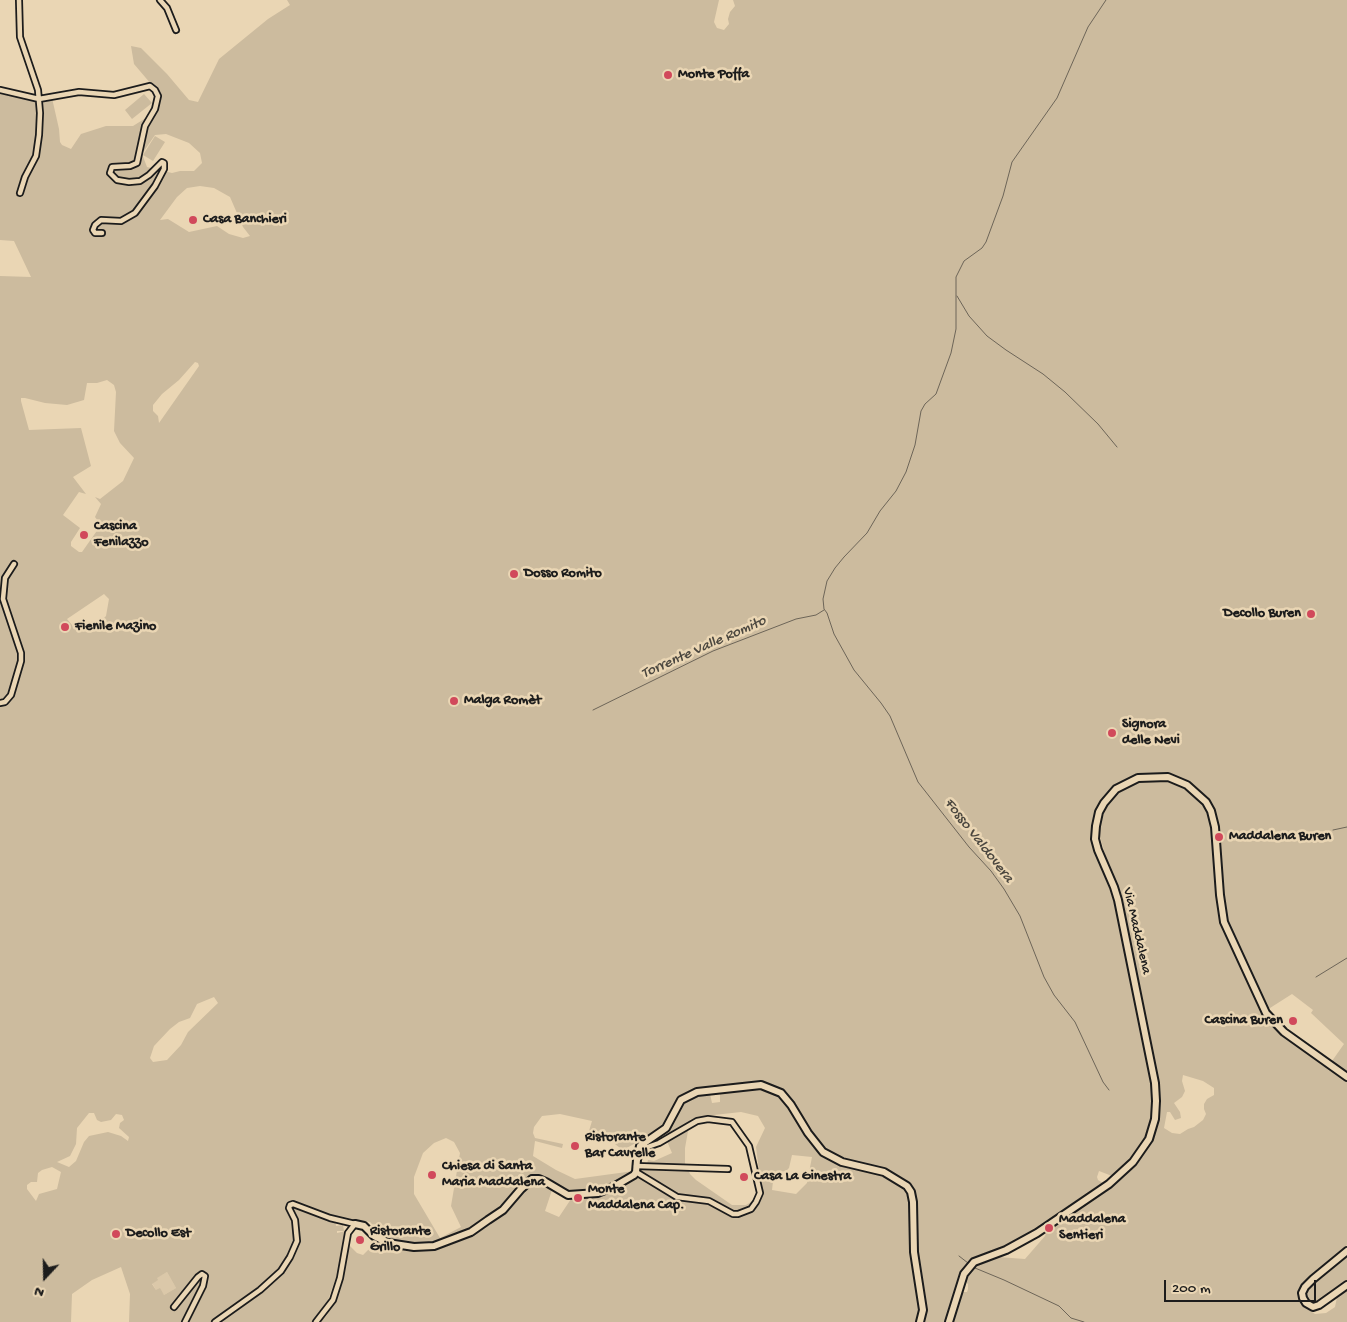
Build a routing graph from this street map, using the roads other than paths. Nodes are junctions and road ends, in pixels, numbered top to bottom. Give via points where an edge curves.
1 (19, 0) edge
2 (160, 0) edge
3 (176, 30) dead end
4 (0, 90) edge
5 (39, 99) junction
6 (20, 193) dead end
7 (102, 233) dead end
8 (14, 564) dead end
9 (0, 703) edge
10 (1347, 1077) edge
11 (639, 1150) junction
12 (636, 1169) junction
13 (728, 1169) dead end
14 (355, 1224) junction
15 (1347, 1251) edge
16 (1347, 1285) edge
17 (174, 1307) dead end
18 (185, 1322) edge
19 (215, 1322) edge
20 (316, 1322) edge
21 (920, 1322) edge
22 (949, 1322) edge

1 - 5 street via 20,37
2 - 3 street
4 - 5 street
5 - 6 street via 40,135 36,156
5 - 7 street via 78,92 114,95 150,86 158,96 145,126 137,163 112,167 110,172 117,180 129,182 140,181 162,162 164,169 135,213 121,221 101,220 95,225 95,233
8 - 9 street via 5,578 3,599 21,661 11,695
10 - 22 street, Via Maddalena via 1284,1032 1266,1013 1224,922 1215,827 1206,802 1187,785 1168,777 1138,778 1116,789 1104,802 1095,839 1118,900 1155,1082 1155,1118 1148,1139 1133,1162 1109,1184 1037,1233 974,1262 964,1274
11 - 12 street
11 - 12 street via 658,1143 697,1120 732,1122 749,1146 760,1193 751,1208 733,1214 709,1201 677,1197
11 - 21 street via 642,1143 666,1128 681,1100 693,1094 762,1086 781,1093 823,1152 842,1162 884,1172 911,1192 914,1252 923,1310
12 - 13 street
12 - 14 street via 632,1177 611,1188 576,1196 560,1192 539,1179 532,1179 503,1210 471,1232 434,1246 388,1243 364,1226
14 - 19 street via 290,1205 297,1235 290,1257 260,1290
14 - 20 street via 348,1234 333,1300
15 - 16 street via 1312,1279 1302,1293 1303,1298 1312,1307 1319,1305
17 - 18 street via 198,1277 205,1276

